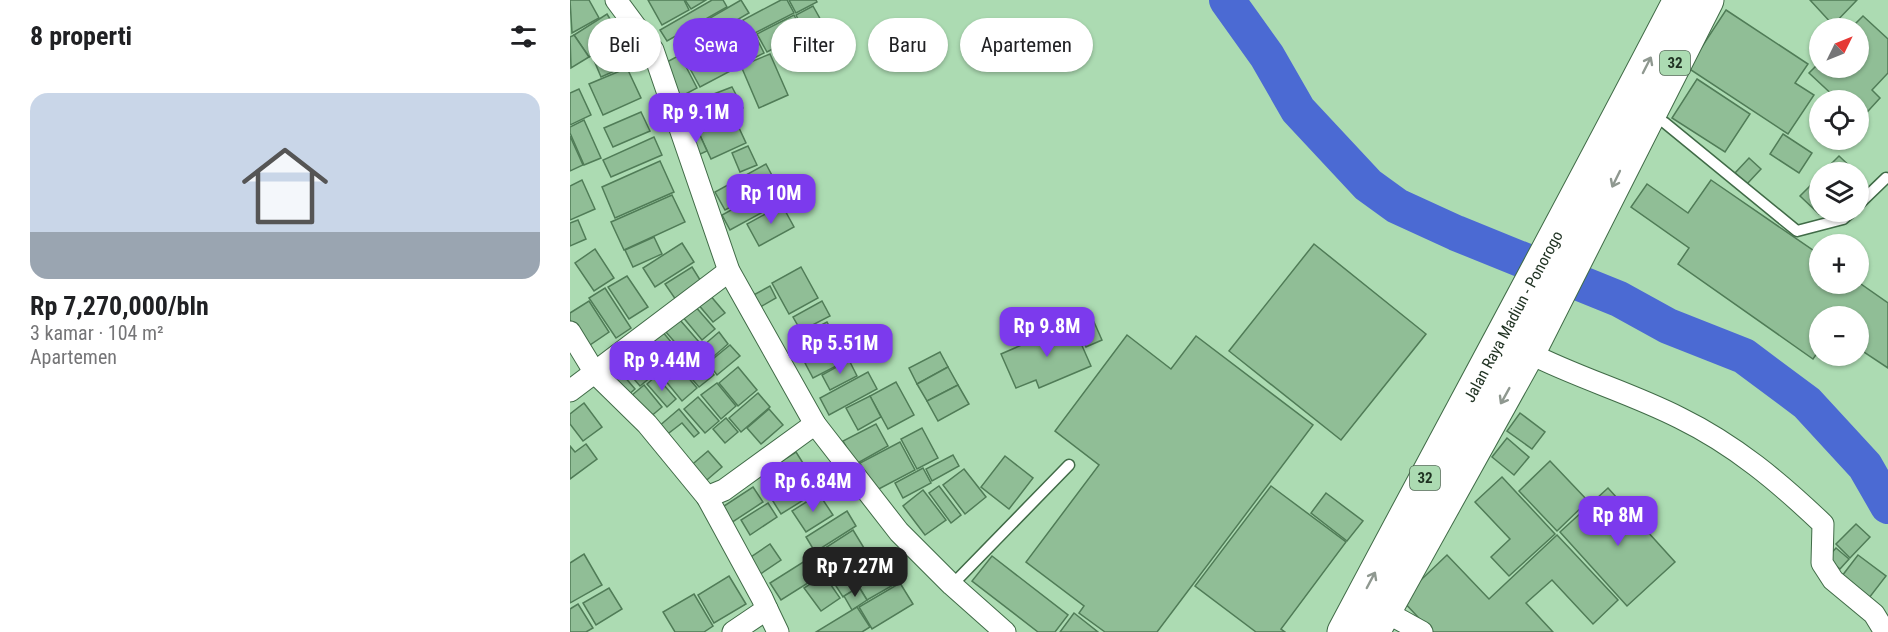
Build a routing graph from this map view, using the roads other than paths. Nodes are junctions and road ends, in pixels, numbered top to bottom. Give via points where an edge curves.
1 (616, 0) edge
2 (1680, 0) edge
3 (1707, 0) edge
4 (1635, 113) junction
5 (1886, 178) dead end
6 (1869, 194) edge
7 (1832, 222) edge
8 (729, 271) junction
9 (570, 332) edge
10 (1535, 351) junction
11 (595, 373) junction
12 (570, 391) edge
13 (815, 424) junction
14 (1069, 465) dead end
15 (1434, 494) junction
16 (707, 497) junction
17 (952, 585) junction
18 (767, 609) junction
19 (1379, 622) edge
20 (732, 632) edge
21 (778, 632) edge
22 (1005, 632) edge
23 (1344, 632) edge
24 (1422, 632) edge
25 (1884, 632) edge

1 - 8 street via 653,50
4 -> 2 highway, Jalan Raya Madiun - Ponorogo / 32
3 - 4 highway, Jalan Raya Madiun - Ponorogo / 32
4 - 7 lane via 1665,123 1797,231
4 - 10 highway, Jalan Raya Madiun - Ponorogo / 32
5 - 6 lane
8 - 11 street
8 - 13 street
9 - 11 street
10 - 15 highway, Jalan Raya Madiun - Ponorogo / 32
10 - 25 street via 1680,417 1732,447 1780,482 1823,524 1822,563 1833,580 1874,614
11 - 12 street
11 - 16 street via 647,424
13 - 16 street
13 - 17 street via 899,532
14 - 17 lane
15 - 19 highway, Jalan Raya Madiun - Ponorogo / 32
23 -> 15 highway, Jalan Raya Madiun - Ponorogo / 32
16 - 18 street
17 - 22 street
18 - 20 street
18 - 21 street
19 - 24 street

